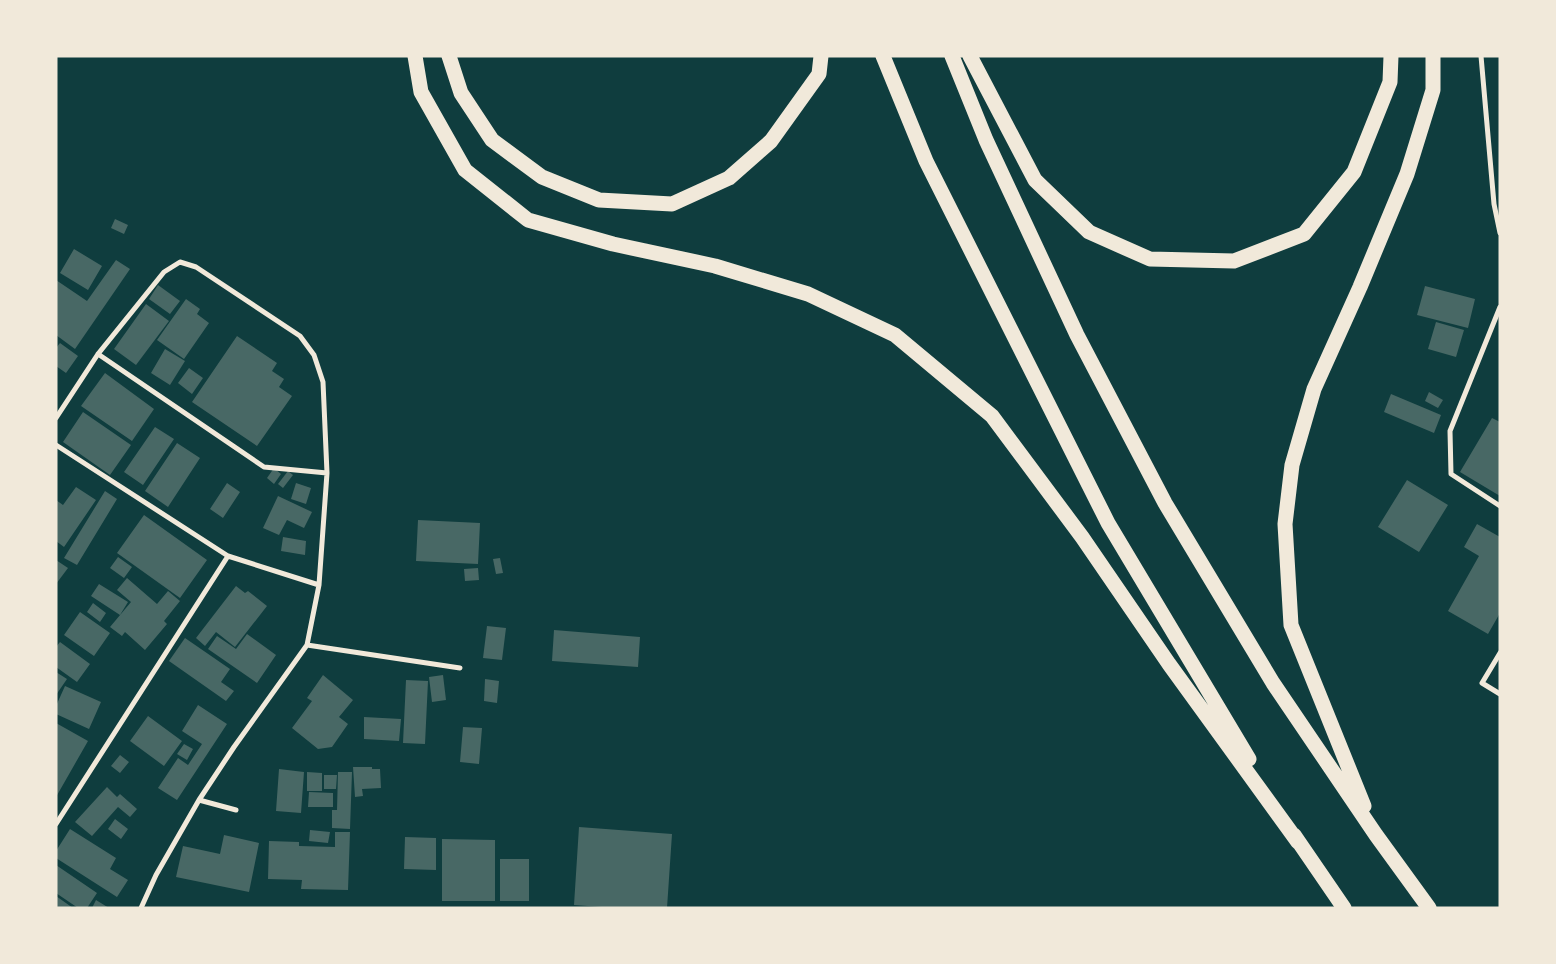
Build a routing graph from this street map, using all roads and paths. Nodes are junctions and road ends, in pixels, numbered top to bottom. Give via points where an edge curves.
1 (415, 56) edge
2 (449, 56) edge
3 (821, 56) edge
4 (883, 56) edge
5 (952, 56) edge
6 (970, 56) edge
7 (1391, 56) edge
8 (1433, 56) edge
9 (1481, 56) edge
10 (1500, 233) edge
11 (1500, 307) edge
12 (98, 354) junction
13 (56, 418) edge
14 (56, 445) edge
15 (327, 473) junction
16 (1500, 506) edge
17 (228, 556) junction
18 (319, 585) junction
19 (307, 645) junction
20 (1500, 652) edge
21 (460, 668) dead end
22 (1500, 694) edge
23 (199, 800) junction
24 (236, 810) dead end
25 (56, 824) edge
26 (1376, 835) junction
27 (1298, 842) junction
28 (141, 908) edge
29 (1344, 908) edge
30 (1429, 908) edge

1 - 27 highway via 421,92 465,170 528,220 612,244 715,266 808,294 895,336 992,416 1082,537 1168,664
2 - 3 highway via 461,93 492,140 542,177 599,200 672,204 729,178 771,141 818,74
4 - 27 highway via 926,161 1108,522
5 - 26 highway via 986,140 1077,335 1165,503 1273,683
6 - 7 highway via 1035,180 1088,232 1150,259 1234,261 1304,234 1354,172 1390,82
8 - 26 highway via 1432,90 1407,174 1314,389 1292,465 1285,524 1291,625
9 - 10 street via 1494,204
11 - 16 street via 1450,431 1451,474
12 - 13 street
12 - 15 street via 264,467
12 - 15 street via 164,272 180,262 196,267 300,336 314,356 323,382
14 - 17 street
15 - 18 street
17 - 18 street
17 - 25 street
18 - 19 street
19 - 21 street
19 - 23 street
20 - 22 street via 1482,683
23 - 24 street
23 - 28 street
26 - 30 highway
27 - 29 highway

